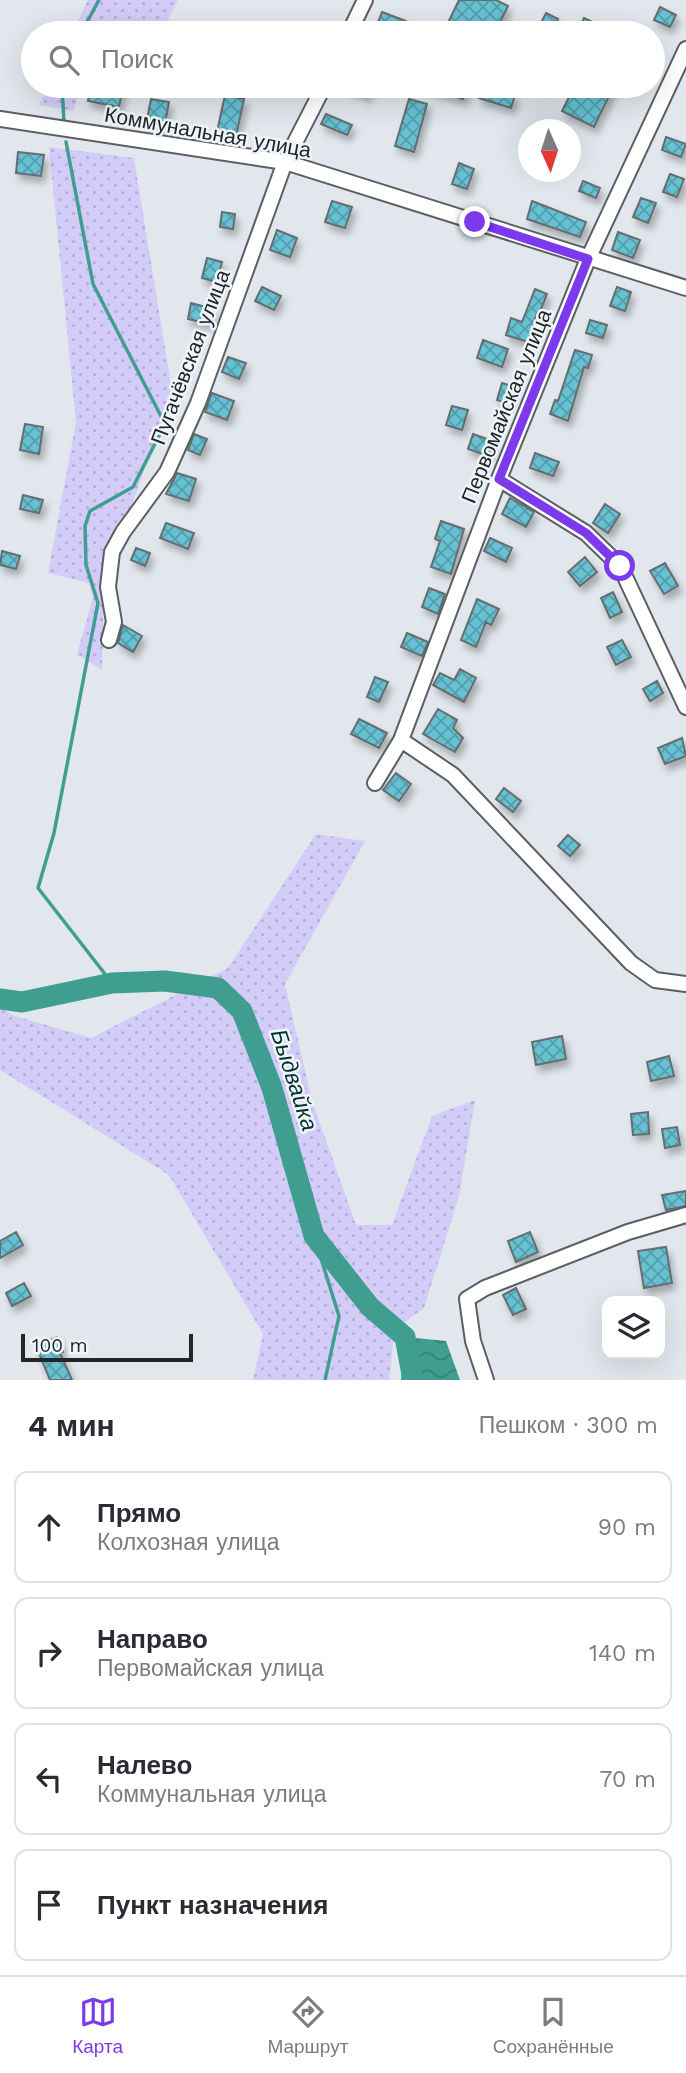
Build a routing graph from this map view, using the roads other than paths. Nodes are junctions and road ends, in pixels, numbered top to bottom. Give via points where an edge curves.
1 (365, 0) edge
2 (355, 21) edge
3 (686, 49) edge
4 (665, 94) edge
5 (318, 98) edge
6 (663, 98) edge
7 (0, 119) edge
8 (285, 162) junction
9 (588, 259) junction
10 (686, 288) edge
11 (499, 479) junction
12 (109, 640) dead end
13 (686, 707) edge
14 (401, 740) junction
15 (375, 783) dead end
16 (686, 984) edge
17 (686, 1215) edge
18 (486, 1380) edge

1 - 2 street
3 - 4 street, Первомайская улица
5 - 8 street, Пугачёвская улица
6 - 9 street, Первомайская улица
7 - 8 street, Коммунальная улица
8 - 9 street, Коммунальная улица
8 - 12 street, Пугачёвская улица via 198,403 167,472 113,552 108,587 114,622
9 - 10 street, Коммунальная улица
9 - 11 street, Первомайская улица
11 - 13 street via 586,533 620,566
11 - 14 street, Первомайская улица
14 - 15 street, Первомайская улица
14 - 16 street via 453,775 631,963 655,980
17 - 18 street via 628,1232 467,1298 473,1341

